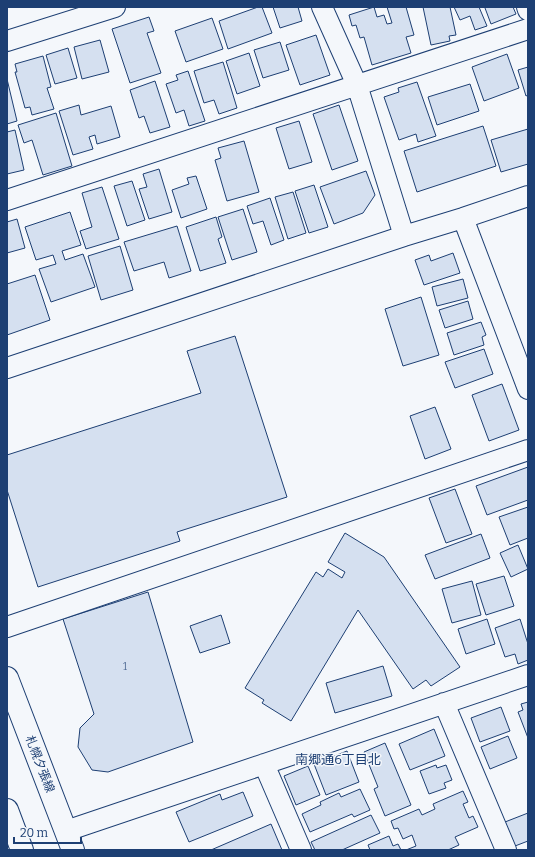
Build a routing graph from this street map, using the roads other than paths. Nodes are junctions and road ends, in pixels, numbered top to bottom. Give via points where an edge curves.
1 (115, 7) edge
2 (322, 7) edge
3 (526, 7) edge
4 (528, 10) edge
5 (528, 29) edge
6 (7, 41) edge
7 (357, 85) junction
8 (528, 196) edge
9 (7, 200) edge
10 (463, 218) junction
11 (404, 236) junction
12 (7, 368) edge
13 (528, 389) edge
14 (528, 450) edge
15 (7, 627) edge
16 (528, 675) edge
17 (7, 678) edge
18 (444, 703) junction
19 (264, 764) junction
20 (7, 810) edge
21 (70, 840) edge
22 (22, 850) edge
23 (301, 850) edge
24 (506, 850) edge

1 - 6 street
2 - 7 street
3 - 4 street
5 - 7 street
7 - 9 street
7 - 11 street
8 - 10 street
10 - 11 street
10 - 13 street
11 - 12 street
14 - 15 street
16 - 18 street
17 - 21 main road, 札幌夕張線
18 - 19 street
18 - 24 street
19 - 21 street
19 - 23 street
20 - 22 main road

